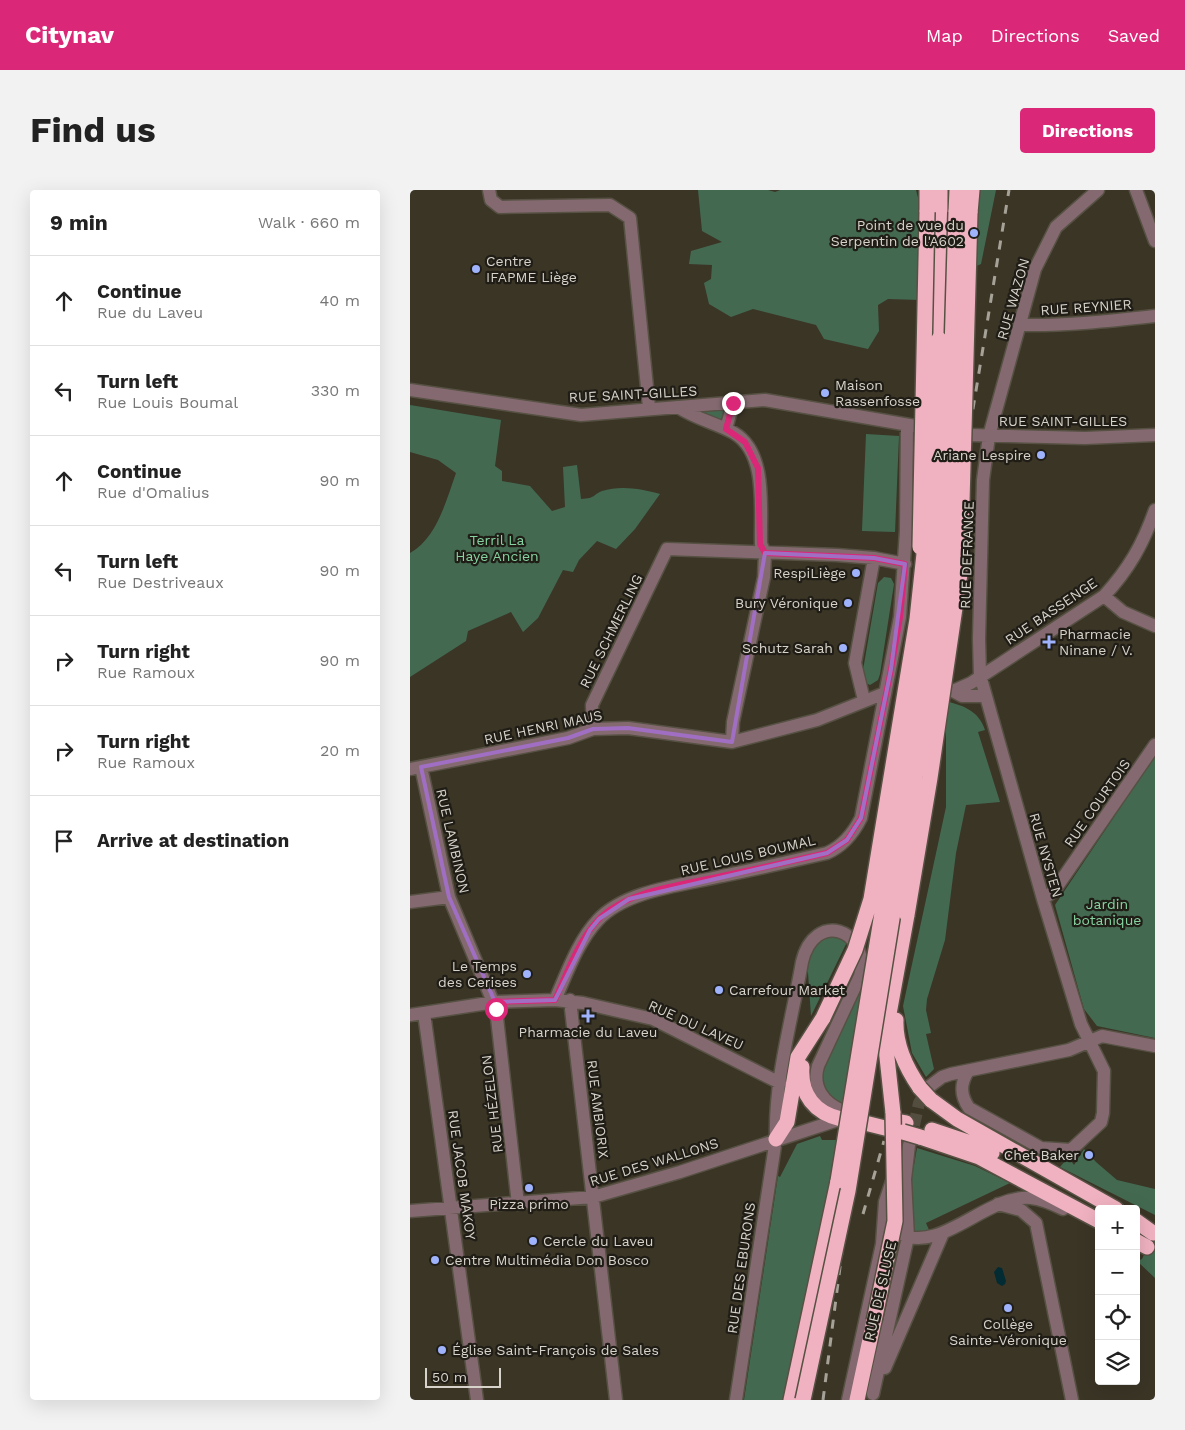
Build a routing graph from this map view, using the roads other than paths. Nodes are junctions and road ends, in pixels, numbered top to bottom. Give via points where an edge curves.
1 (489, 190) edge
2 (927, 190) edge
3 (940, 190) edge
4 (957, 190) edge
5 (964, 190) edge
6 (972, 190) edge
7 (1098, 190) edge
8 (1136, 190) edge
9 (934, 212) junction
10 (963, 213) junction
11 (1155, 241) edge
12 (1155, 316) edge
13 (1020, 325) junction
14 (939, 339) junction
15 (410, 390) edge
16 (733, 403) junction
17 (649, 408) junction
18 (678, 408) junction
19 (912, 425) joint
20 (726, 429) junction
21 (970, 435) dead end
22 (1155, 435) edge
23 (989, 436) junction
24 (1155, 510) edge
25 (765, 553) junction
26 (874, 558) junction
27 (905, 564) junction
28 (921, 571) junction
29 (1104, 596) junction
30 (1155, 626) edge
31 (980, 675) junction
32 (890, 688) junction
33 (986, 696) junction
34 (864, 700) junction
35 (593, 729) junction
36 (732, 742) junction
37 (1155, 745) edge
38 (416, 768) edge
39 (449, 897) junction
40 (1043, 900) junction
41 (410, 902) edge
42 (900, 959) junction
43 (555, 1000) junction
44 (570, 1000) junction
45 (495, 1002) junction
46 (424, 1013) junction
47 (410, 1015) edge
48 (823, 1018) junction
49 (1088, 1041) junction
50 (1155, 1046) edge
51 (784, 1055) junction
52 (760, 1071) junction
53 (968, 1071) junction
54 (780, 1083) junction
55 (927, 1091) junction
56 (842, 1115) junction
57 (866, 1119) dead end
58 (897, 1124) junction
59 (921, 1132) junction
60 (776, 1140) junction
61 (904, 1156) dead end
62 (892, 1181) dead end
63 (593, 1197) junction
64 (885, 1202) junction
65 (518, 1204) junction
66 (998, 1204) junction
67 (1109, 1205) edge
68 (1095, 1206) edge
69 (451, 1207) junction
70 (410, 1211) edge
71 (890, 1217) dead end
72 (1095, 1219) edge
73 (1140, 1224) edge
74 (1095, 1226) edge
75 (1140, 1228) edge
76 (943, 1233) junction
77 (904, 1236) junction
78 (872, 1397) edge
79 (477, 1400) edge
80 (616, 1400) edge
81 (736, 1400) edge
82 (790, 1400) edge
83 (803, 1400) edge
84 (848, 1400) edge
85 (857, 1400) edge
86 (1072, 1400) edge

1 - 17 street via 491,200 500,207 610,205 630,218
2 - 9 highway
3 - 9 highway
4 - 10 highway
5 - 10 highway
6 - 10 highway
7 - 13 street, RUE WAZON via 1067,215 1048,239 1035,269
8 - 11 street
9 - 14 highway
9 - 28 highway, bridge
10 - 42 highway, bridge via 960,574
10 - 83 highway, bridge via 946,592 848,1191
12 - 13 street, RUE REYNIER
13 - 23 street, RUE WAZON
14 - 28 highway, bridge via 933,364 925,551
14 - 82 highway, bridge via 935,546 927,643 838,1182
15 - 17 street, RUE SAINT-GILLES via 581,415
16 - 18 street, RUE SAINT-GILLES
16 - 19 street, RUE SAINT-GILLES via 787,402
16 - 20 street
17 - 18 street, RUE SAINT-GILLES
18 - 20 street via 694,418
19 - 27 street, RUE LOUIS BOUMAL
20 - 25 street via 745,442 758,468 760,544
21 - 23 street, RUE SAINT-GILLES
22 - 23 street, RUE SAINT-GILLES via 1085,438
23 - 31 street, RUE DEFRANCE via 984,480
24 - 29 street, RUE BASSENGE via 1138,552
25 - 26 street
25 - 35 street, RUE SCHMERLING via 667,550 592,705
25 - 36 street via 764,577 733,722
26 - 27 street
26 - 34 street via 855,663
27 - 32 street, RUE LOUIS BOUMAL
28 - 48 highway, bridge via 914,638 871,899 856,950
29 - 30 street via 1123,612
29 - 31 street, RUE BASSENGE
31 - 33 street, RUE NYSTEN
31 - 33 street via 971,683 952,690 962,696
32 - 34 street, RUE HENRI MAUS
32 - 43 street, RUE LOUIS BOUMAL via 861,818 847,840 827,853 658,891 615,906 590,930
33 - 40 street, RUE NYSTEN
34 - 36 street, RUE HENRI MAUS via 817,720
35 - 36 street, RUE HENRI MAUS via 628,728
35 - 38 street, RUE HENRI MAUS via 568,738
37 - 40 street, RUE COURTOIS via 1054,891
38 - 39 street, RUE LAMBINON
39 - 41 street
39 - 45 street, RUE LAMBINON
40 - 49 street, RUE NYSTEN
42 - 55 highway via 896,1036 911,1076
42 - 58 highway via 886,1040
43 - 44 street, RUE DU LAVEU
43 - 45 street, RUE DU LAVEU
44 - 52 street, RUE DU LAVEU via 653,1019
44 - 63 street, RUE AMBIORIX
45 - 46 street, RUE DU LAVEU
45 - 65 street, RUE HÉZELON
46 - 47 street, RUE DU LAVEU
46 - 69 street, RUE JACOB MAKOY
48 - 56 highway via 802,1064 802,1083 816,1108 829,1116
48 - 60 highway via 798,1057 787,1122
49 - 50 street via 1102,1036
49 - 53 street via 1069,1050
49 - 53 street, RUE NYSTEN via 1104,1071 1103,1113 1101,1122 1071,1150 1041,1148 969,1108 962,1090
51 - 52 street
51 - 54 street, RUE DES EBURONS
51 - 56 street, RUE DES EBURONS via 806,947 824,931 836,930 851,937 863,962 860,976 816,1074 823,1099
52 - 54 street, RUE DU LAVEU
53 - 55 street via 942,1077
54 - 60 street, RUE DES EBURONS via 775,1117
55 - 67 highway via 957,1119
56 - 60 street, RUE DES WALLONS
57 - 58 highway
58 - 59 highway
58 - 85 highway, bridge via 895,1221
59 - 68 highway via 974,1144
59 - 72 highway via 979,1157
60 - 63 street, RUE DES WALLONS
60 - 81 street, RUE DES EBURONS
61 - 77 street, RUE DE SLUSE via 909,1145
62 - 64 street, RUE DE SLUSE
63 - 65 street, RUE DES WALLONS
63 - 80 street, RUE AMBIORIX
64 - 71 street
64 - 84 street, RUE DE SLUSE via 882,1244
65 - 69 street, RUE DES WALLONS
66 - 74 street via 1030,1198 1052,1203
66 - 76 street
66 - 86 street via 1021,1210 1036,1223
69 - 70 street, RUE DES WALLONS
69 - 79 street, RUE JACOB MAKOY
73 - 75 highway via 1154,1233
76 - 77 street via 915,1239
76 - 78 street
77 - 78 street, RUE DE SLUSE

